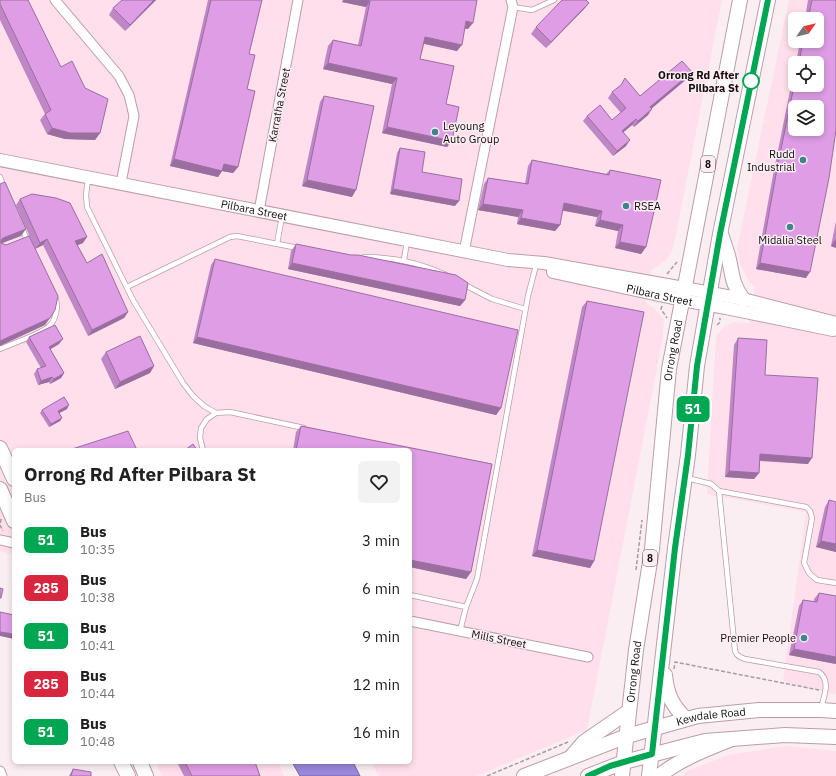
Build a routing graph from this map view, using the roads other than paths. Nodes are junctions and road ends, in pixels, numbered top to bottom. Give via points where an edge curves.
1 (55, 0) edge
2 (298, 0) edge
3 (554, 0) edge
4 (740, 0) edge
5 (768, 0) edge
6 (512, 4) edge
7 (0, 160) edge
8 (0, 177) edge
9 (88, 177) junction
10 (121, 183) junction
11 (8, 197) edge
12 (259, 211) junction
13 (282, 216) junction
14 (20, 224) edge
15 (720, 234) junction
16 (26, 238) junction
17 (20, 240) edge
18 (407, 240) junction
19 (277, 244) junction
20 (30, 245) edge
21 (307, 250) edge
22 (464, 252) junction
23 (360, 257) edge
24 (404, 260) junction
25 (508, 260) junction
26 (535, 269) junction
27 (451, 277) edge
28 (460, 282) edge
29 (127, 287) junction
30 (683, 294) junction
31 (54, 295) edge
32 (708, 299) junction
33 (743, 299) junction
34 (525, 309) junction
35 (836, 323) edge
36 (836, 330) edge
37 (0, 349) edge
38 (216, 413) junction
39 (307, 429) edge
40 (0, 448) edge
41 (202, 448) edge
42 (489, 465) edge
43 (497, 467) junction
44 (12, 475) edge
45 (685, 477) junction
46 (0, 489) edge
47 (719, 491) junction
48 (12, 516) edge
49 (0, 540) edge
50 (12, 543) edge
51 (836, 583) edge
52 (412, 595) edge
53 (466, 607) junction
54 (412, 622) edge
55 (460, 631) junction
56 (664, 655) junction
57 (588, 657) dead end
58 (821, 710) junction
59 (629, 711) junction
60 (836, 712) edge
61 (686, 719) junction
62 (654, 728) junction
63 (627, 736) junction
64 (836, 736) edge
65 (732, 739) junction
66 (652, 754) junction
67 (570, 758) junction
68 (624, 762) junction
69 (122, 764) edge
70 (141, 764) edge
71 (0, 771) edge
72 (2, 776) edge
73 (128, 776) edge
74 (146, 776) edge
75 (524, 776) edge
76 (588, 776) edge
77 (622, 776) edge
78 (649, 776) edge
79 (659, 776) edge

1 - 10 street via 119,76 129,95 134,116
2 - 12 street, Karratha Street
3 - 6 lane via 532,10
4 - 30 main road, Orrong Road / 8
5 - 15 main road, 8
6 - 22 street
7 - 9 main road, Pilbara Street
8 - 11 lane
9 - 10 main road, Pilbara Street
9 - 29 lane via 87,207
10 - 12 main road, Pilbara Street
12 - 13 main road, Pilbara Street
13 - 18 main road, Pilbara Street
13 - 19 lane
14 - 16 lane
15 - 32 main road, 8
15 - 33 main road via 728,253 733,284
16 - 17 lane
16 - 20 lane
18 - 22 main road, Pilbara Street
18 - 24 lane
19 - 21 lane
19 - 29 lane via 230,236
22 - 25 main road, Pilbara Street
23 - 24 lane
24 - 27 lane via 421,264
25 - 26 main road, Pilbara Street
25 - 30 main road, Pilbara Street via 544,263
26 - 30 main road, Pilbara Street
26 - 34 lane
28 - 34 lane via 492,299
29 - 38 lane via 183,383 204,406
30 - 32 main road, Pilbara Street
30 - 59 main road, Orrong Road / 8 via 673,318 652,548
31 - 37 lane via 57,302 56,312 48,328
32 - 33 main road, Pilbara Street
32 - 36 main road, Pilbara Street
32 - 45 main road, 8 via 710,324 697,366
33 - 35 main road, Pilbara Street
34 - 43 lane
38 - 39 lane via 230,412
38 - 41 lane via 207,419 201,428
40 - 44 main road
42 - 43 lane
43 - 53 lane via 477,579
45 - 47 lane via 711,484
45 - 56 main road, 8
46 - 48 main road
47 - 51 lane via 806,507 812,518 804,563 808,573 817,580
47 - 58 lane via 736,654 744,659 819,672 826,681
49 - 50 street
52 - 53 lane
53 - 55 lane
54 - 55 street, Mills Street
55 - 57 street, Mills Street
56 - 61 main road via 669,697
56 - 62 main road, 8
58 - 60 main road, Kewdale Road
58 - 61 main road, Kewdale Road via 759,710
59 - 63 main road, Orrong Road / 8
59 - 67 main road via 584,742
61 - 62 main road, Kewdale Road
62 - 63 main road, Kewdale Road
62 - 66 main road, 8
63 - 67 main road, Kewdale Road
63 - 68 main road, Orrong Road / 8
64 - 65 main road, Kewdale Road via 785,735
65 - 66 main road, Kewdale Road via 705,741
65 - 79 main road via 688,758
66 - 68 main road, Kewdale Road
66 - 78 main road, 8
67 - 75 main road, Kewdale Road
68 - 76 main road, Kewdale Road
68 - 77 main road, Orrong Road / 8
69 - 73 main road
70 - 74 main road
71 - 72 street

